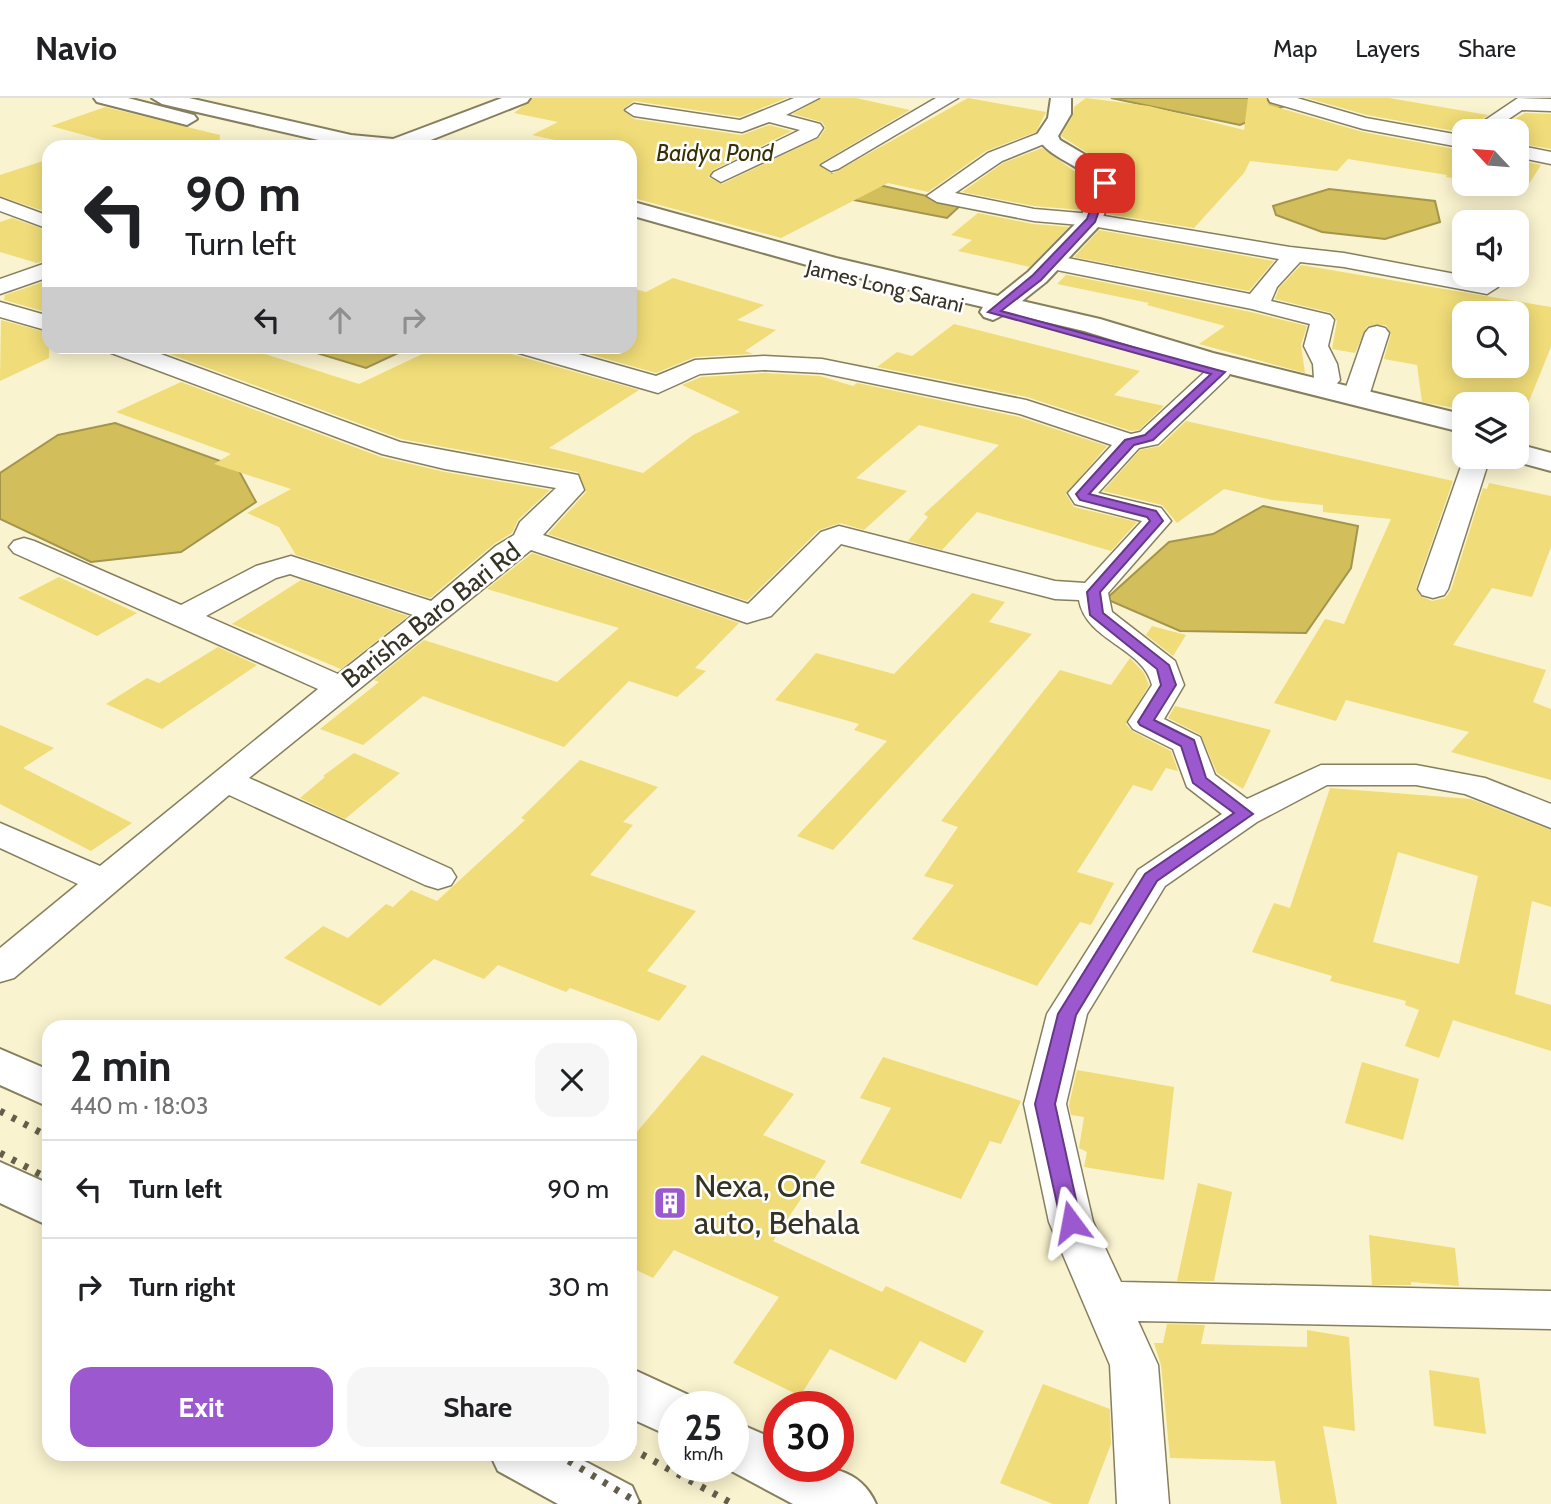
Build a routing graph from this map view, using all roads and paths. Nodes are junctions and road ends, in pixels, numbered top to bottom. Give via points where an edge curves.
1 (104, 98) edge
2 (162, 98) edge
3 (520, 98) edge
4 (810, 98) edge
5 (950, 98) edge
6 (1276, 98) edge
7 (1056, 99) edge
8 (1551, 105) edge
9 (634, 110) dead end
10 (770, 116) junction
11 (1496, 119) edge
12 (1047, 136) junction
13 (294, 140) edge
14 (347, 140) edge
15 (415, 140) edge
16 (1452, 140) edge
17 (1530, 154) edge
18 (1551, 158) edge
19 (831, 165) dead end
20 (721, 176) dead end
21 (0, 204) edge
22 (637, 210) edge
23 (42, 220) edge
24 (1092, 220) junction
25 (637, 225) edge
26 (1290, 254) junction
27 (1052, 262) junction
28 (42, 272) edge
29 (1452, 280) edge
30 (908, 286) junction
31 (1, 292) edge
32 (1259, 303) junction
33 (998, 308) junction
34 (42, 319) edge
35 (1377, 333) dead end
36 (137, 354) edge
37 (549, 354) edge
38 (1219, 372) junction
39 (1320, 387) junction
40 (1356, 397) junction
41 (1452, 421) edge
42 (1452, 435) edge
43 (1130, 442) junction
44 (1529, 442) edge
45 (1551, 448) edge
46 (1529, 456) edge
47 (1551, 462) edge
48 (1473, 469) edge
49 (528, 539) junction
50 (24, 547) dead end
51 (1433, 589) dead end
52 (1093, 592) junction
53 (436, 612) junction
54 (183, 617) junction
55 (340, 687) junction
56 (225, 780) junction
57 (1245, 814) junction
58 (1551, 817) edge
59 (0, 834) edge
60 (438, 877) dead end
61 (104, 882) junction
62 (0, 970) edge
63 (0, 1065) edge
64 (42, 1086) edge
65 (0, 1181) edge
66 (42, 1203) edge
67 (1106, 1301) junction
68 (1551, 1310) edge
69 (637, 1395) edge
70 (658, 1406) edge
71 (749, 1453) edge
72 (531, 1461) edge
73 (612, 1504) edge
74 (848, 1504) edge
75 (1143, 1504) edge

1 - 13 main road
2 - 14 main road
3 - 15 main road
4 - 10 street
5 - 19 street
6 - 16 street via 1363,123
7 - 12 main road via 1063,106
8 - 11 street via 1518,104
9 - 10 street via 742,126
10 - 20 street via 813,128
12 - 24 main road via 1050,144 1097,169 1105,183
12 - 24 street via 995,157 937,196 1034,215
17 - 18 street
21 - 23 street
22 - 30 main road
24 - 26 street
24 - 27 main road
25 - 30 main road, James Long Sarani
26 - 29 street
26 - 32 street via 1292,258 1274,276
27 - 32 street
27 - 33 main road
28 - 31 street
30 - 33 main road, James Long Sarani
31 - 34 street
32 - 39 street via 1322,320 1316,348 1327,362 1327,380
33 - 38 main road, James Long Sarani
33 - 39 main road via 1091,325
35 - 40 street
36 - 49 street via 391,448 569,481 570,490 530,528
37 - 43 street via 658,385 695,367 822,366 1026,408
38 - 42 main road, James Long Sarani
38 - 43 street via 1149,438
39 - 40 main road
40 - 41 main road
43 - 52 street via 1082,494 1151,514 1157,521
44 - 45 main road
46 - 47 main road
48 - 51 street
49 - 52 street, Barisha Baro Bari Rd via 747,614 760,610 839,535 1055,590
49 - 53 street, Barisha Baro Bari Rd
50 - 54 street
52 - 57 street via 1097,615 1164,668 1168,685 1146,722 1188,744 1199,780
53 - 54 street via 291,565 266,572
53 - 55 street, Barisha Baro Bari Rd
54 - 55 street
55 - 56 street, Barisha Baro Bari Rd
56 - 60 street
56 - 61 street, Barisha Baro Bari Rd
57 - 58 street via 1321,775 1364,773 1416,775 1473,785
57 - 67 street via 1151,878 1067,1014 1045,1104 1071,1222
59 - 61 street
61 - 62 street, Barisha Baro Bari Rd
63 - 64 main road
65 - 66 main road
67 - 68 street
67 - 75 street via 1134,1365
69 - 70 main road
71 - 74 main road
72 - 73 main road

